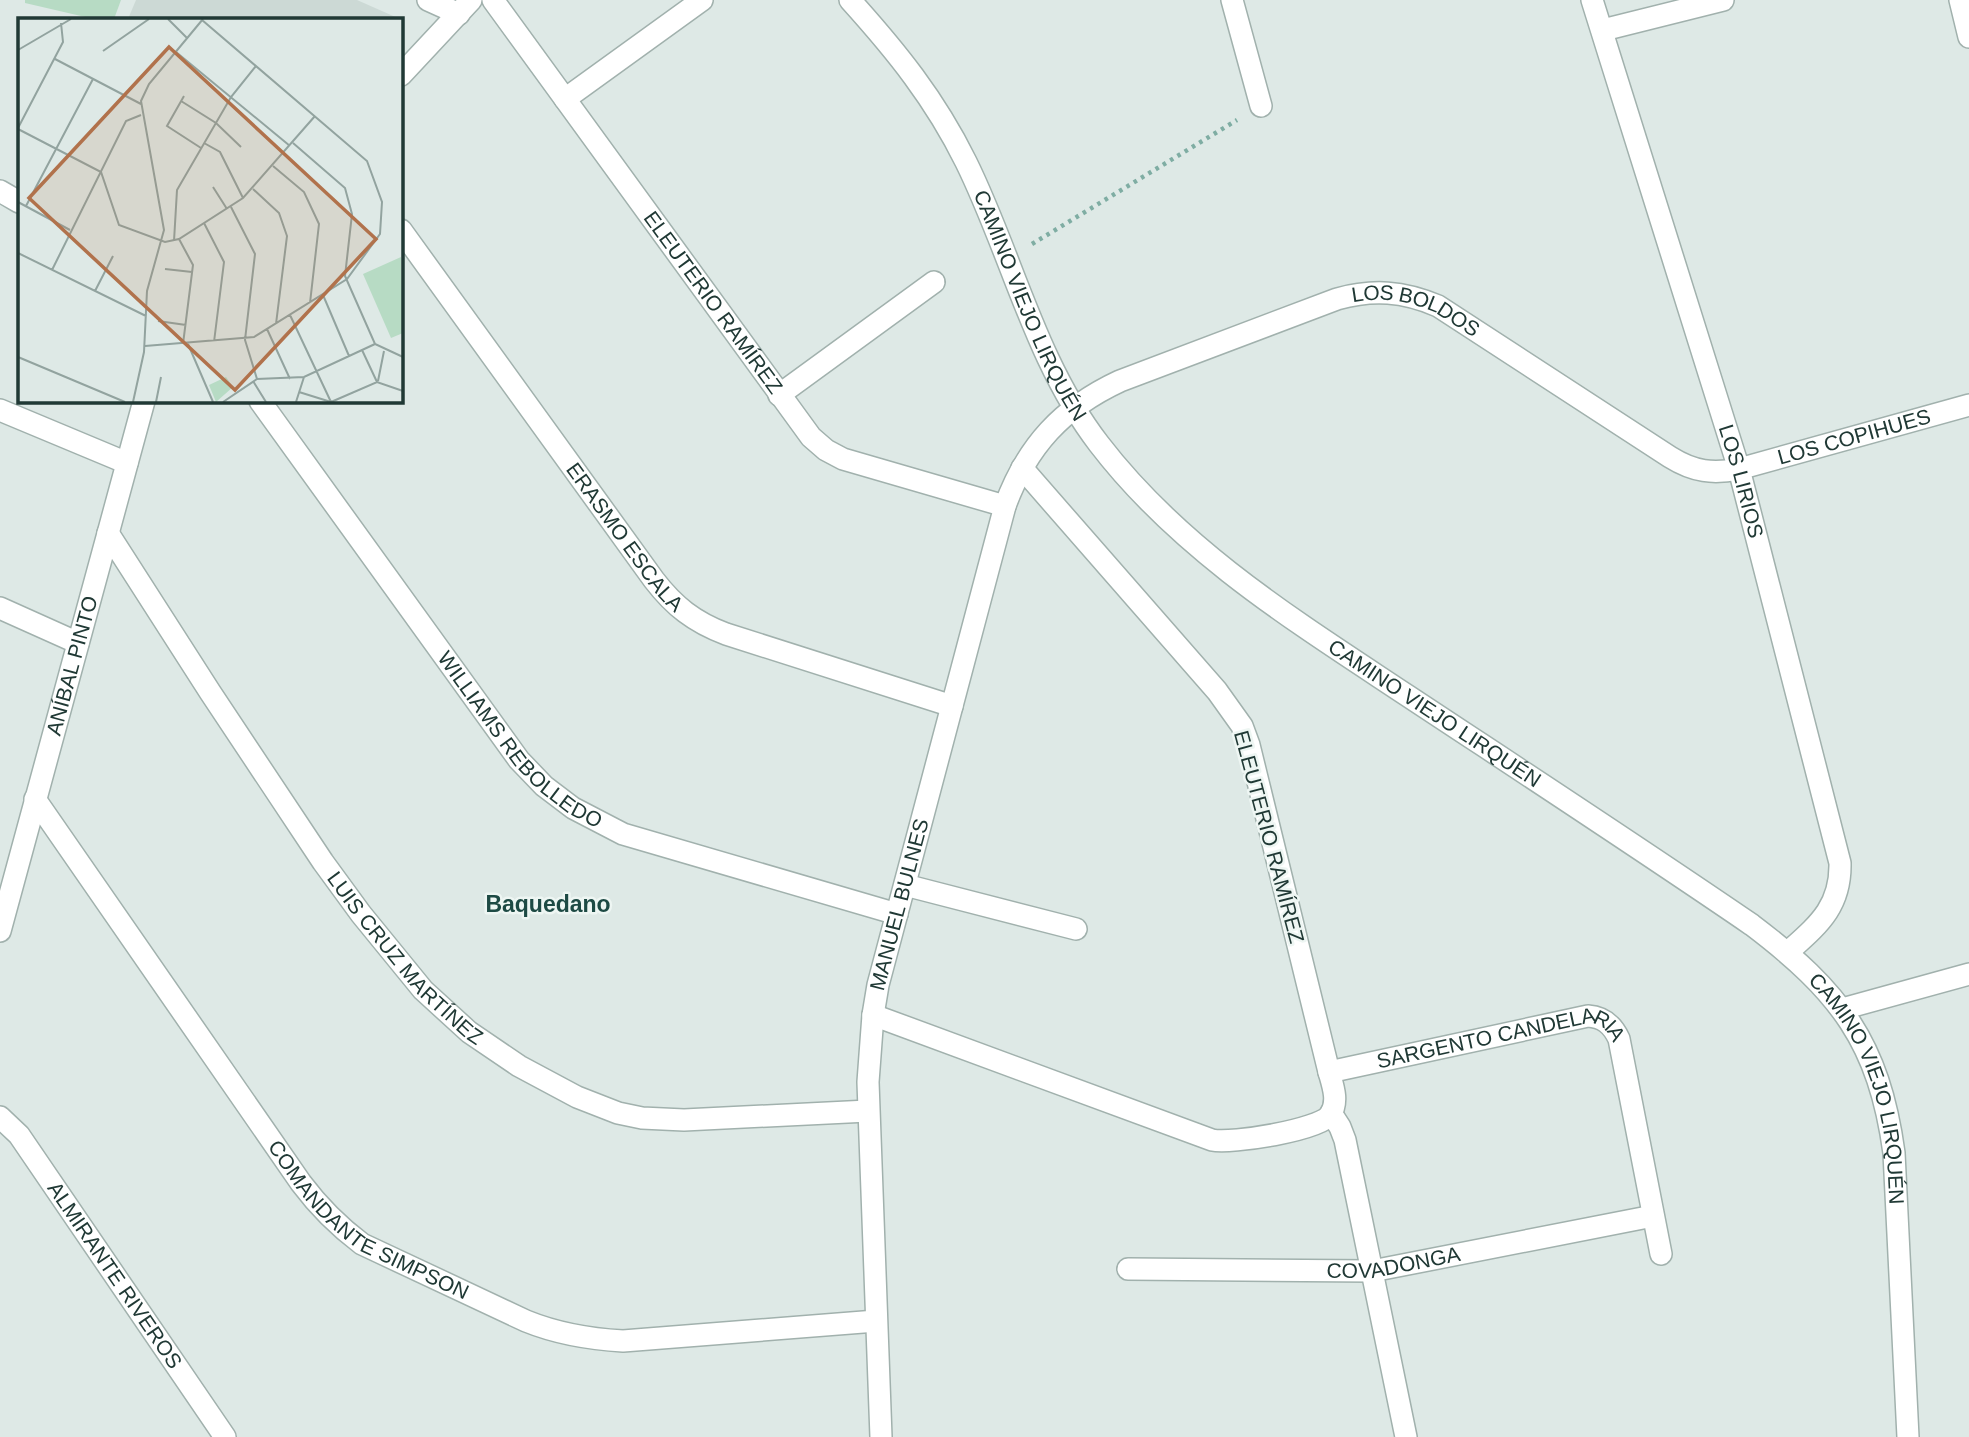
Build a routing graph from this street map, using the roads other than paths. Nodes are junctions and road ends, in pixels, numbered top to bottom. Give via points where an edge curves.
1 (428, 0) edge
2 (494, 0) edge
3 (702, 0) edge
4 (850, 0) edge
5 (1231, 0) edge
6 (1592, 0) edge
7 (1723, 0) edge
8 (1959, 0) edge
9 (465, 7) edge
10 (1603, 30) junction
11 (1969, 37) edge
12 (402, 74) edge
13 (565, 99) junction
14 (1261, 106) road end
15 (0, 191) edge
16 (18, 201) edge
17 (402, 230) edge
18 (934, 282) dead end
19 (779, 395) junction
20 (144, 402) edge
21 (261, 402) edge
22 (1969, 405) edge
23 (1074, 408) junction
24 (0, 410) edge
25 (127, 463) junction
26 (1022, 468) junction
27 (1739, 469) junction
28 (1005, 506) junction
29 (108, 533) junction
30 (0, 608) edge
31 (78, 643) junction
32 (952, 706) junction
33 (36, 799) junction
34 (905, 885) junction
35 (3, 902) edge
36 (897, 914) junction
37 (1076, 929) dead end
38 (0, 931) edge
39 (1788, 952) junction
40 (1969, 974) edge
41 (1842, 1009) junction
42 (873, 1015) junction
43 (1329, 1072) junction
44 (868, 1111) junction
45 (1331, 1113) junction
46 (0, 1116) edge
47 (1653, 1216) junction
48 (1661, 1254) dead end
49 (1128, 1269) dead end
50 (1372, 1270) junction
51 (876, 1321) junction
52 (225, 1437) edge
53 (881, 1437) edge
54 (1406, 1437) edge
55 (1908, 1437) edge

1 - 9 street
2 - 13 street, ELEUTERIO RAMÍREZ
3 - 13 street
4 - 23 street, CAMINO VIEJO LIRQUÉN via 898,53 949,128 1054,372
5 - 14 street
6 - 10 street, LOS LIRIOS
7 - 10 street
8 - 11 street
9 - 12 street
10 - 27 street, LOS LIRIOS
13 - 19 street, ELEUTERIO RAMÍREZ
15 - 16 street
17 - 32 street, ERASMO ESCALA via 654,580 687,616 726,634
18 - 19 street
19 - 28 street, ELEUTERIO RAMÍREZ via 811,437 843,459
20 - 25 street, ANÍBAL PINTO
21 - 36 street, WILLIAMS REBOLLEDO via 519,760 544,786 573,808 623,834
22 - 27 street, LOS COPIHUES
23 - 26 street, MANUEL BULNES via 1041,439
23 - 27 street, LOS BOLDOS via 1129,377 1337,299 1358,293 1402,293 1438,306 1686,467 1703,472
23 - 39 street, CAMINO VIEJO LIRQUÉN via 1097,442 1152,504 1255,590
24 - 25 street
25 - 29 street, ANÍBAL PINTO
26 - 28 street, MANUEL BULNES
26 - 43 street, ELEUTERIO RAMÍREZ via 1217,691 1242,726
27 - 39 street, LOS LIRIOS via 1840,863 1832,906
28 - 32 street, MANUEL BULNES
29 - 31 street, ANÍBAL PINTO
29 - 44 street, LUIS CRUZ MARTÍNEZ via 323,862 423,990 469,1032 519,1066 618,1114 684,1120
30 - 31 street
31 - 33 street, ANÍBAL PINTO
32 - 34 street, MANUEL BULNES
33 - 35 street, ANÍBAL PINTO
33 - 51 street, COMANDANTE SIMPSON via 301,1183 319,1207 362,1244 526,1321 594,1339 623,1341
34 - 36 street, MANUEL BULNES
34 - 37 street
35 - 38 street, ANÍBAL PINTO
36 - 42 street, MANUEL BULNES
39 - 41 street, CAMINO VIEJO LIRQUÉN
40 - 41 street
41 - 55 street, CAMINO VIEJO LIRQUÉN via 1869,1057 1889,1120
42 - 44 street, MANUEL BULNES
42 - 45 street via 1212,1140 1236,1142 1298,1128 1319,1123
43 - 45 street, ELEUTERIO RAMÍREZ via 1335,1098
43 - 47 street, SARGENTO CANDELARIA via 1588,1016 1607,1021 1619,1039
44 - 51 street, MANUEL BULNES
45 - 50 street via 1345,1140
46 - 52 street, ALMIRANTE RIVEROS via 19,1135
47 - 48 street, SARGENTO CANDELARIA
47 - 50 street, COVADONGA
49 - 50 street, COVADONGA
50 - 54 street
51 - 53 street, MANUEL BULNES

